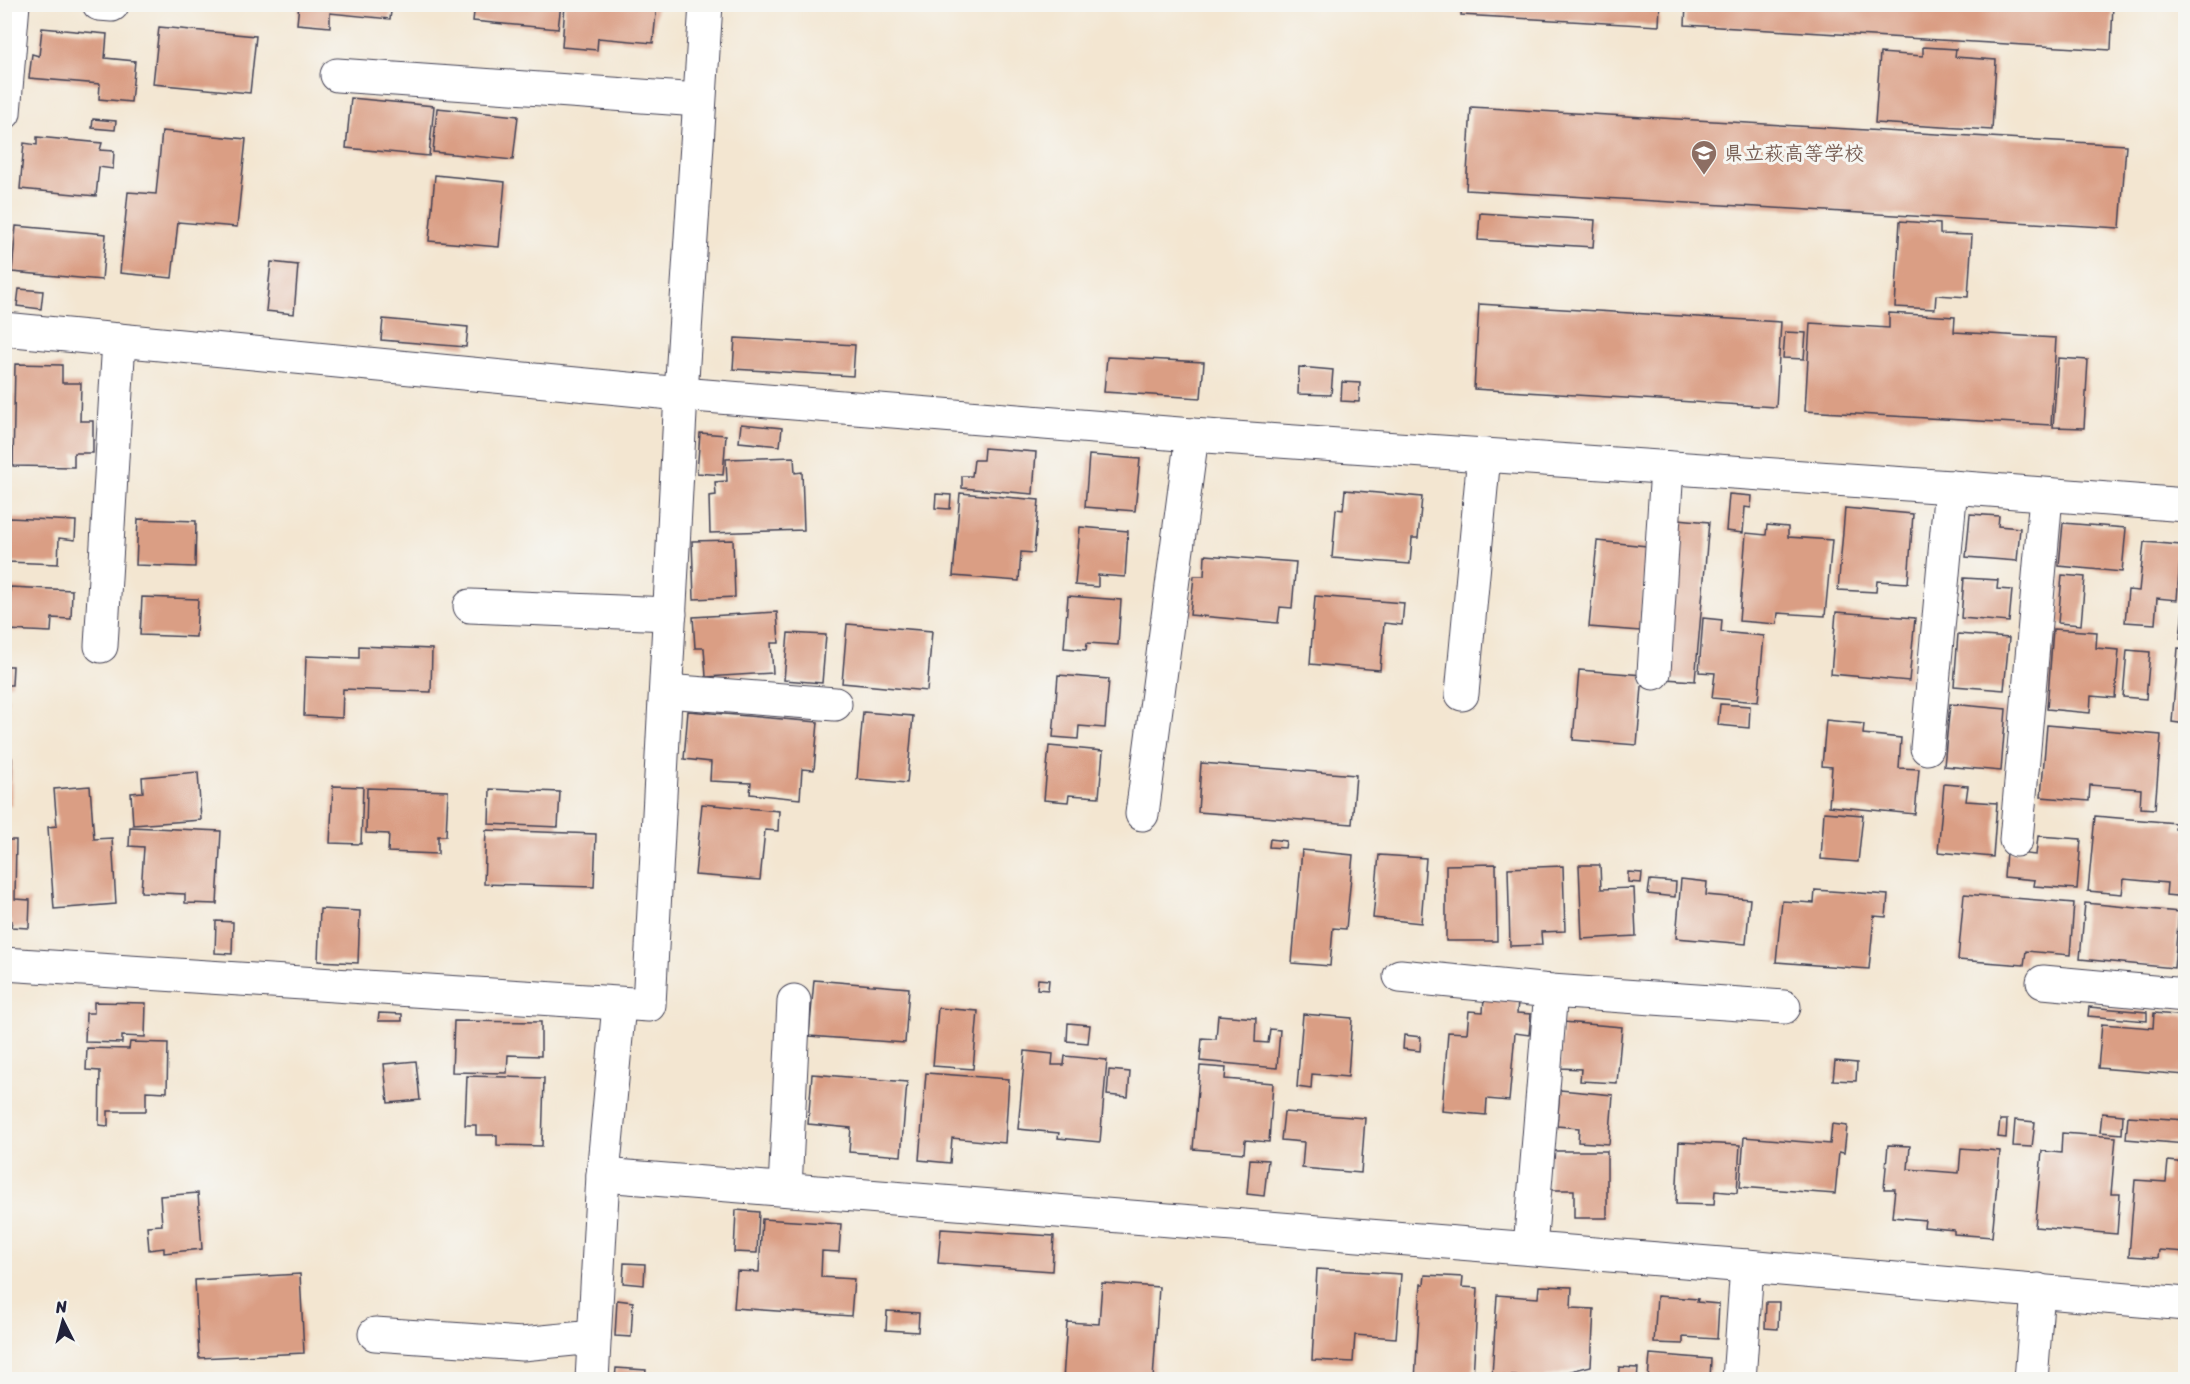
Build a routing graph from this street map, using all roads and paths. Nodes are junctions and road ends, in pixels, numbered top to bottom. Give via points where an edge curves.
1 (14, 4) edge
2 (706, 4) edge
3 (337, 75) dead end
4 (699, 100) junction
5 (4, 113) edge
6 (4, 329) edge
7 (119, 340) junction
8 (681, 394) junction
9 (1192, 435) junction
10 (1484, 455) junction
11 (1667, 468) junction
12 (1951, 487) junction
13 (2046, 496) junction
14 (2186, 505) edge
15 (470, 606) dead end
16 (670, 614) junction
17 (101, 646) dead end
18 (1653, 673) dead end
19 (666, 691) junction
20 (1462, 693) dead end
21 (835, 704) dead end
22 (1927, 748) dead end
23 (1142, 814) dead end
24 (2016, 840) dead end
25 (4, 964) edge
26 (1400, 976) dead end
27 (2043, 982) dead end
28 (1551, 991) junction
29 (2186, 995) edge
30 (794, 1001) dead end
31 (619, 1005) junction
32 (1784, 1007) dead end
33 (603, 1175) junction
34 (785, 1190) junction
35 (1530, 1248) junction
36 (1747, 1266) junction
37 (2038, 1290) junction
38 (2186, 1304) edge
39 (375, 1335) dead end
40 (594, 1337) junction
41 (592, 1380) edge
42 (1739, 1380) edge
43 (2031, 1380) edge

1 - 5 street
2 - 4 street
3 - 4 street
4 - 8 street
6 - 7 street
7 - 8 street
7 - 17 street
8 - 9 street
8 - 16 street
9 - 10 street
9 - 23 street
10 - 11 street
10 - 20 street
11 - 12 street
11 - 18 street
12 - 13 street
12 - 22 street
13 - 14 street
13 - 24 street
15 - 16 street
16 - 19 street
19 - 21 street
19 - 31 street via 649,1005
25 - 31 street
26 - 28 street
27 - 29 street
28 - 32 street
28 - 35 street
30 - 34 street
31 - 33 street
33 - 34 street
33 - 40 street
34 - 35 street
35 - 36 street
36 - 37 street
36 - 42 street
37 - 38 street
37 - 43 street
39 - 40 street via 522,1344
40 - 41 street

